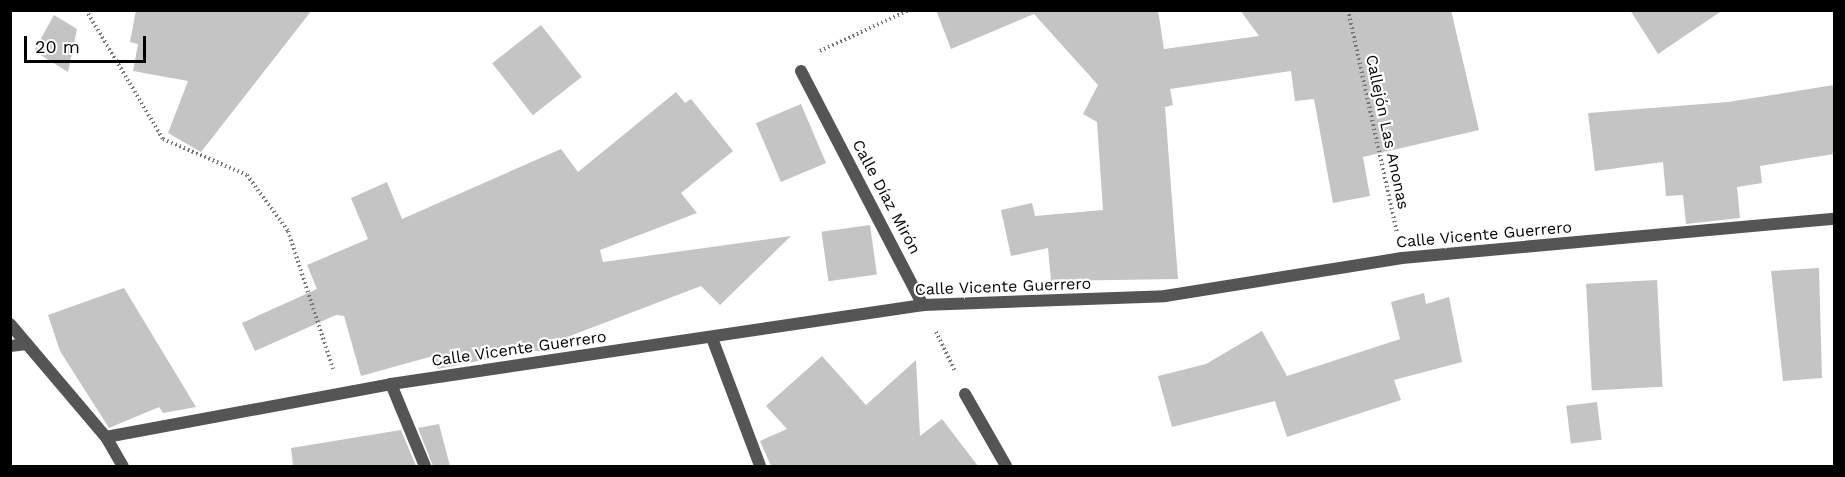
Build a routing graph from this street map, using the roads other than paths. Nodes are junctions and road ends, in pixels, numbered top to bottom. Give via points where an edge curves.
1 (801, 71) road end
2 (1834, 219) edge
3 (923, 305) junction
4 (10, 324) edge
5 (712, 338) junction
6 (27, 344) junction
7 (10, 346) edge
8 (391, 384) junction
9 (965, 393) road end
10 (106, 437) junction
11 (123, 466) edge
12 (425, 466) edge
13 (760, 466) edge
14 (1006, 466) edge

1 - 3 street, Calle Díaz Mirón
2 - 3 street, Calle Vicente Guerrero via 1402,258 1165,296
3 - 5 street, Calle Vicente Guerrero
4 - 6 street
5 - 8 street, Calle Vicente Guerrero
5 - 13 street
6 - 7 street
6 - 10 street
8 - 10 street, Calle Vicente Guerrero
8 - 12 street
9 - 14 street
10 - 11 street

